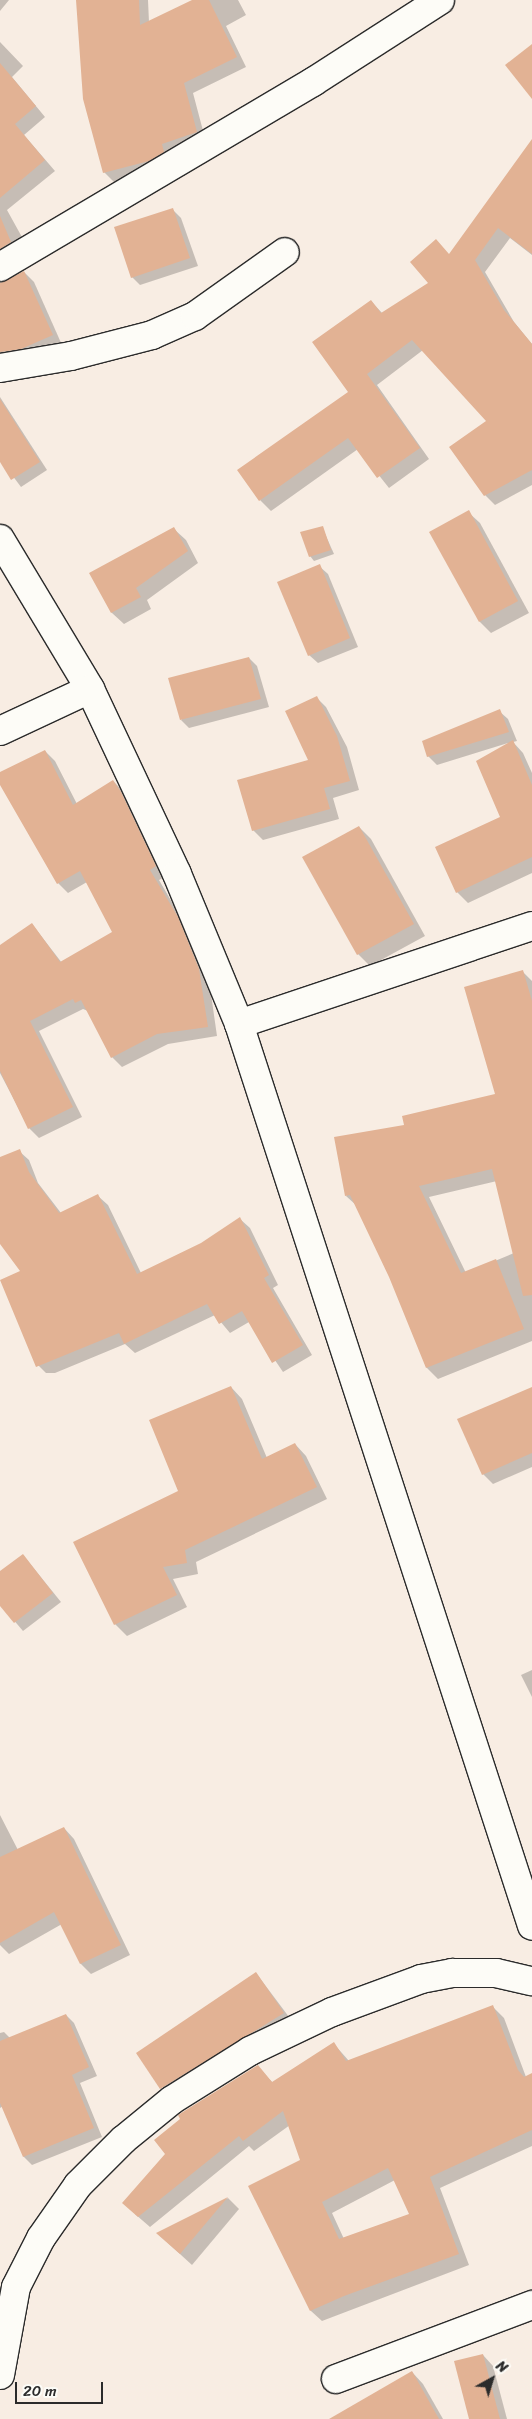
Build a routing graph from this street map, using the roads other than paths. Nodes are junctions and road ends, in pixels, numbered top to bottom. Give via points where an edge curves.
1 (440, 0) edge
2 (285, 252) dead end
3 (0, 267) edge
4 (0, 368) edge
5 (0, 539) edge
6 (90, 689) junction
7 (0, 732) edge
8 (532, 926) edge
9 (240, 1024) junction
10 (532, 1923) edge
11 (532, 1981) edge
12 (532, 2305) edge
13 (0, 2375) edge
14 (336, 2379) dead end

1 - 3 street via 304,87
2 - 4 street via 195,316 152,335 72,356
5 - 6 street
6 - 7 street
6 - 9 street via 177,874
8 - 9 street
9 - 10 street
11 - 13 street via 496,1973 452,1973 422,1979 332,2012 258,2047 172,2100 123,2140 78,2185 41,2238 16,2287
12 - 14 street

